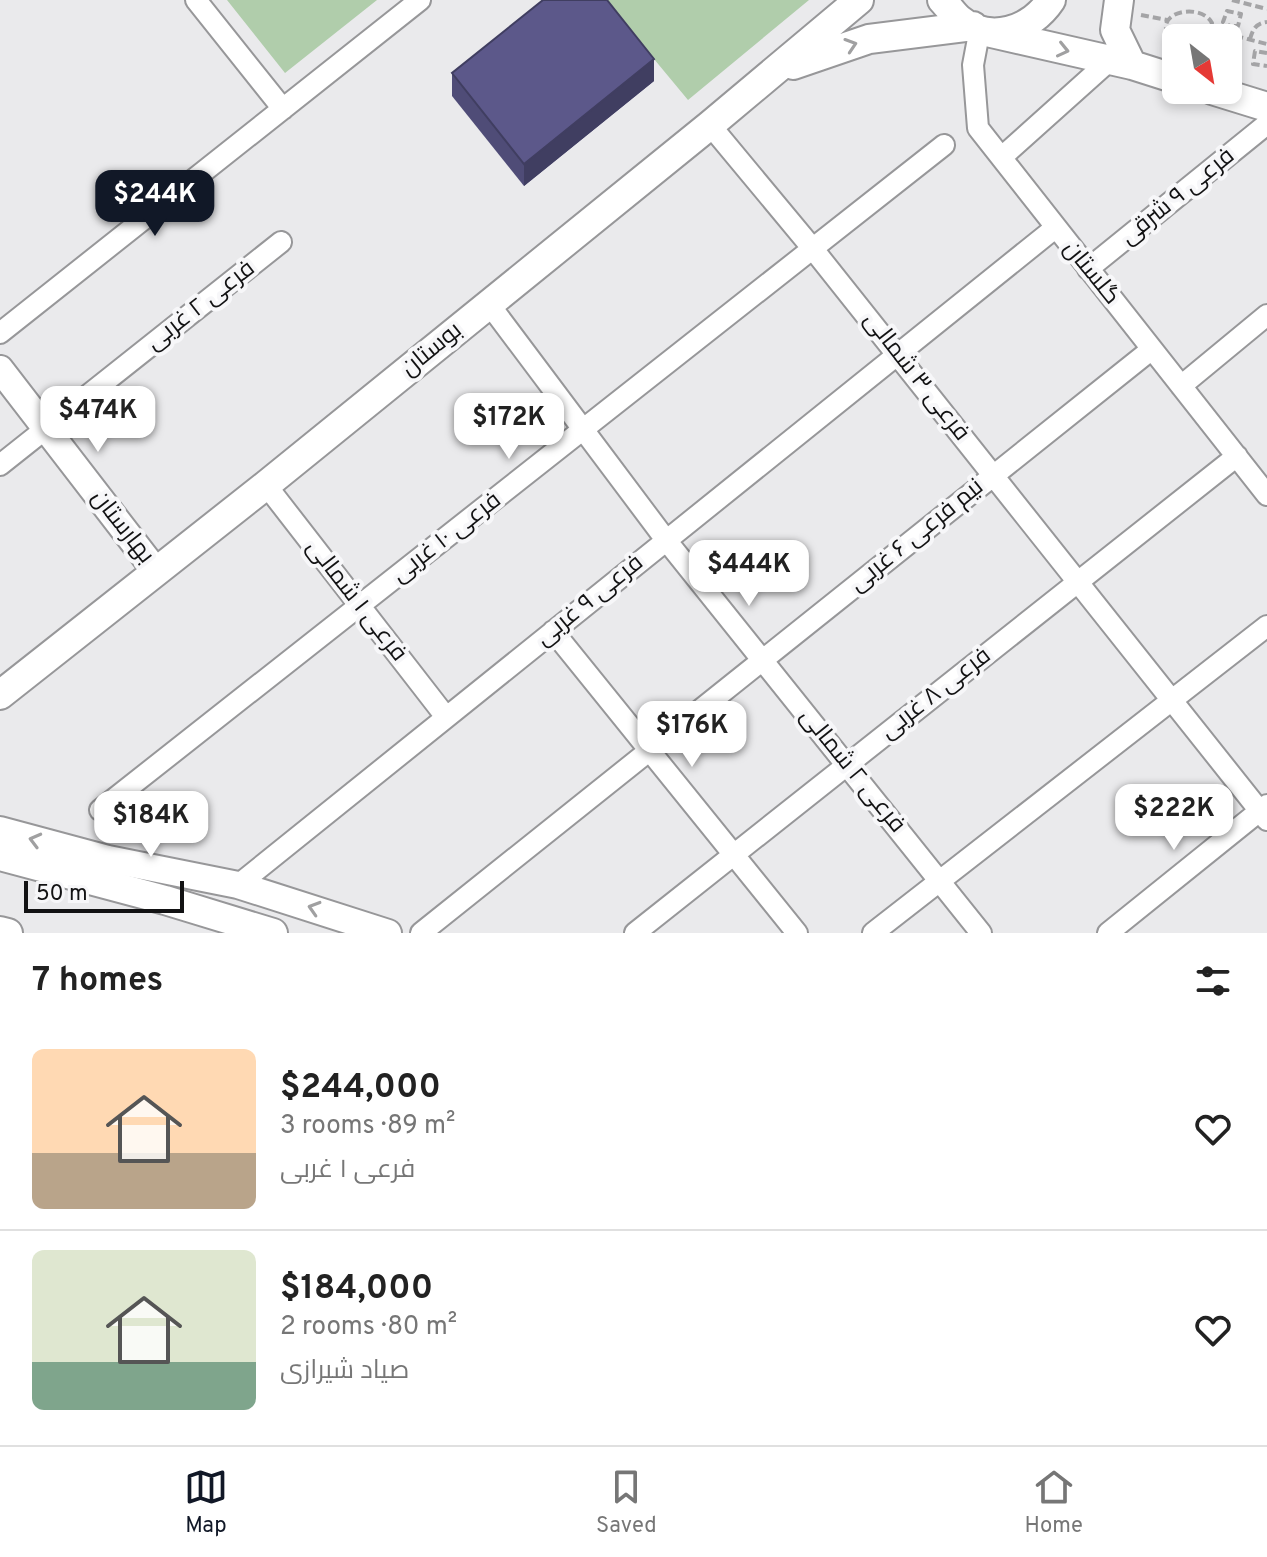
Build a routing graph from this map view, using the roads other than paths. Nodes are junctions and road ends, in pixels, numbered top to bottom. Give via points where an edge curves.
1 (196, 0) edge
2 (420, 0) edge
3 (859, 0) edge
4 (942, 0) edge
5 (1051, 0) edge
6 (1119, 0) edge
7 (980, 29) junction
8 (1121, 63) junction
9 (777, 71) junction
10 (1162, 75) edge
11 (1242, 99) edge
12 (1267, 107) edge
13 (283, 109) junction
14 (1267, 124) edge
15 (710, 125) junction
16 (944, 145) dead end
17 (1002, 157) junction
18 (1055, 228) junction
19 (281, 242) dead end
20 (813, 249) junction
21 (1088, 269) junction
22 (489, 304) junction
23 (1267, 315) edge
24 (0, 333) edge
25 (1152, 349) junction
26 (897, 354) junction
27 (0, 369) edge
28 (1181, 386) junction
29 (46, 429) junction
30 (583, 430) junction
31 (1237, 456) junction
32 (0, 465) edge
33 (993, 476) junction
34 (266, 485) junction
35 (1267, 495) edge
36 (666, 540) junction
37 (155, 570) junction
38 (1078, 582) junction
39 (360, 606) junction
40 (1267, 626) edge
41 (553, 631) junction
42 (763, 660) junction
43 (0, 695) edge
44 (1172, 700) junction
45 (446, 717) junction
46 (649, 751) junction
47 (847, 765) junction
48 (100, 810) dead end
49 (1264, 812) edge
50 (0, 830) edge
51 (734, 855) junction
52 (0, 856) edge
53 (108, 859) junction
54 (48, 869) junction
55 (940, 881) junction
56 (238, 885) junction
57 (165, 900) junction
58 (0, 931) edge
59 (8, 933) edge
60 (273, 933) edge
61 (388, 933) edge
62 (421, 933) edge
63 (635, 933) edge
64 (797, 933) edge
65 (873, 933) edge
66 (981, 933) edge
67 (1108, 933) edge

1 - 13 street
2 - 13 street
3 - 9 main road, بوستان
4 - 7 main road via 961,21
5 - 7 main road via 1027,25 1008,32
6 - 8 main road via 1115,30
7 -> 8 main road
9 -> 7 main road via 869,39
7 - 17 street, گلستان via 973,65 978,128
8 - 10 main road
8 - 17 street
9 - 15 main road, بوستان
11 - 12 main road
13 - 24 street
14 - 21 street, فرعی ۹ شرقی
15 - 20 street, فرعی ۳ شمالی
15 - 22 main road, بوستان
16 - 20 street, فرعی ۱۰ غربی
17 - 18 street, گلستان
18 - 21 street, گلستان
18 - 26 street, فرعی ۹ غربی
19 - 29 street, فرعی ۲ غربی
20 - 26 street, فرعی ۳ شمالی
20 - 30 street, فرعی ۱۰ غربی
21 - 25 street, گلستان
22 - 30 street, فرعی ۲ شمالی
22 - 34 main road, بوستان
23 - 28 street
25 - 28 street, گلستان
25 - 33 street, نیم فرعی ۶ غربی
26 - 33 street, فرعی ۳ شمالی
26 - 36 street, فرعی ۹ غربی
27 - 29 street, بهارستان
28 - 31 street, گلستان
29 - 32 street, فرعی ۲ غربی
29 - 37 street, بهارستان
30 - 36 street, فرعی ۲ شمالی
30 - 39 street, فرعی ۱۰ غربی
31 - 35 street, گلستان
31 - 38 street, فرعی ۸ غربی
33 - 38 street, فرعی ۳ شمالی
33 - 42 street, نیم فرعی ۶ غربی
34 - 37 main road, بوستان
34 - 39 street, فرعی ۱ شمالی
36 - 41 street, فرعی ۹ غربی
36 - 42 street, فرعی ۲ شمالی
37 - 43 main road, بوستان
38 - 44 street, فرعی ۳ شمالی
38 - 47 street, فرعی ۸ غربی
39 - 45 street, فرعی ۱ شمالی
39 - 48 street, فرعی ۱۰ غربی
40 - 44 street
41 - 45 street, فرعی ۹ غربی
41 - 46 street
42 - 46 street, نیم فرعی ۶ غربی
42 - 47 street, فرعی ۲ شمالی
44 - 49 street, فرعی ۳ شمالی
44 - 55 street
45 - 56 street, فرعی ۹ غربی
46 - 51 street
46 - 62 street, نیم فرعی ۶ غربی
47 - 51 street, فرعی ۸ غربی
47 - 55 street, فرعی ۲ شمالی
49 - 67 street
53 -> 50 street
51 - 63 street, فرعی ۸ غربی
51 - 64 street
52 - 54 main road
53 - 54 street
53 - 56 street
53 - 57 street
54 - 57 main road
55 - 65 street
55 - 66 street, فرعی ۲ شمالی
61 -> 56 street
57 - 60 main road
58 - 59 main road

